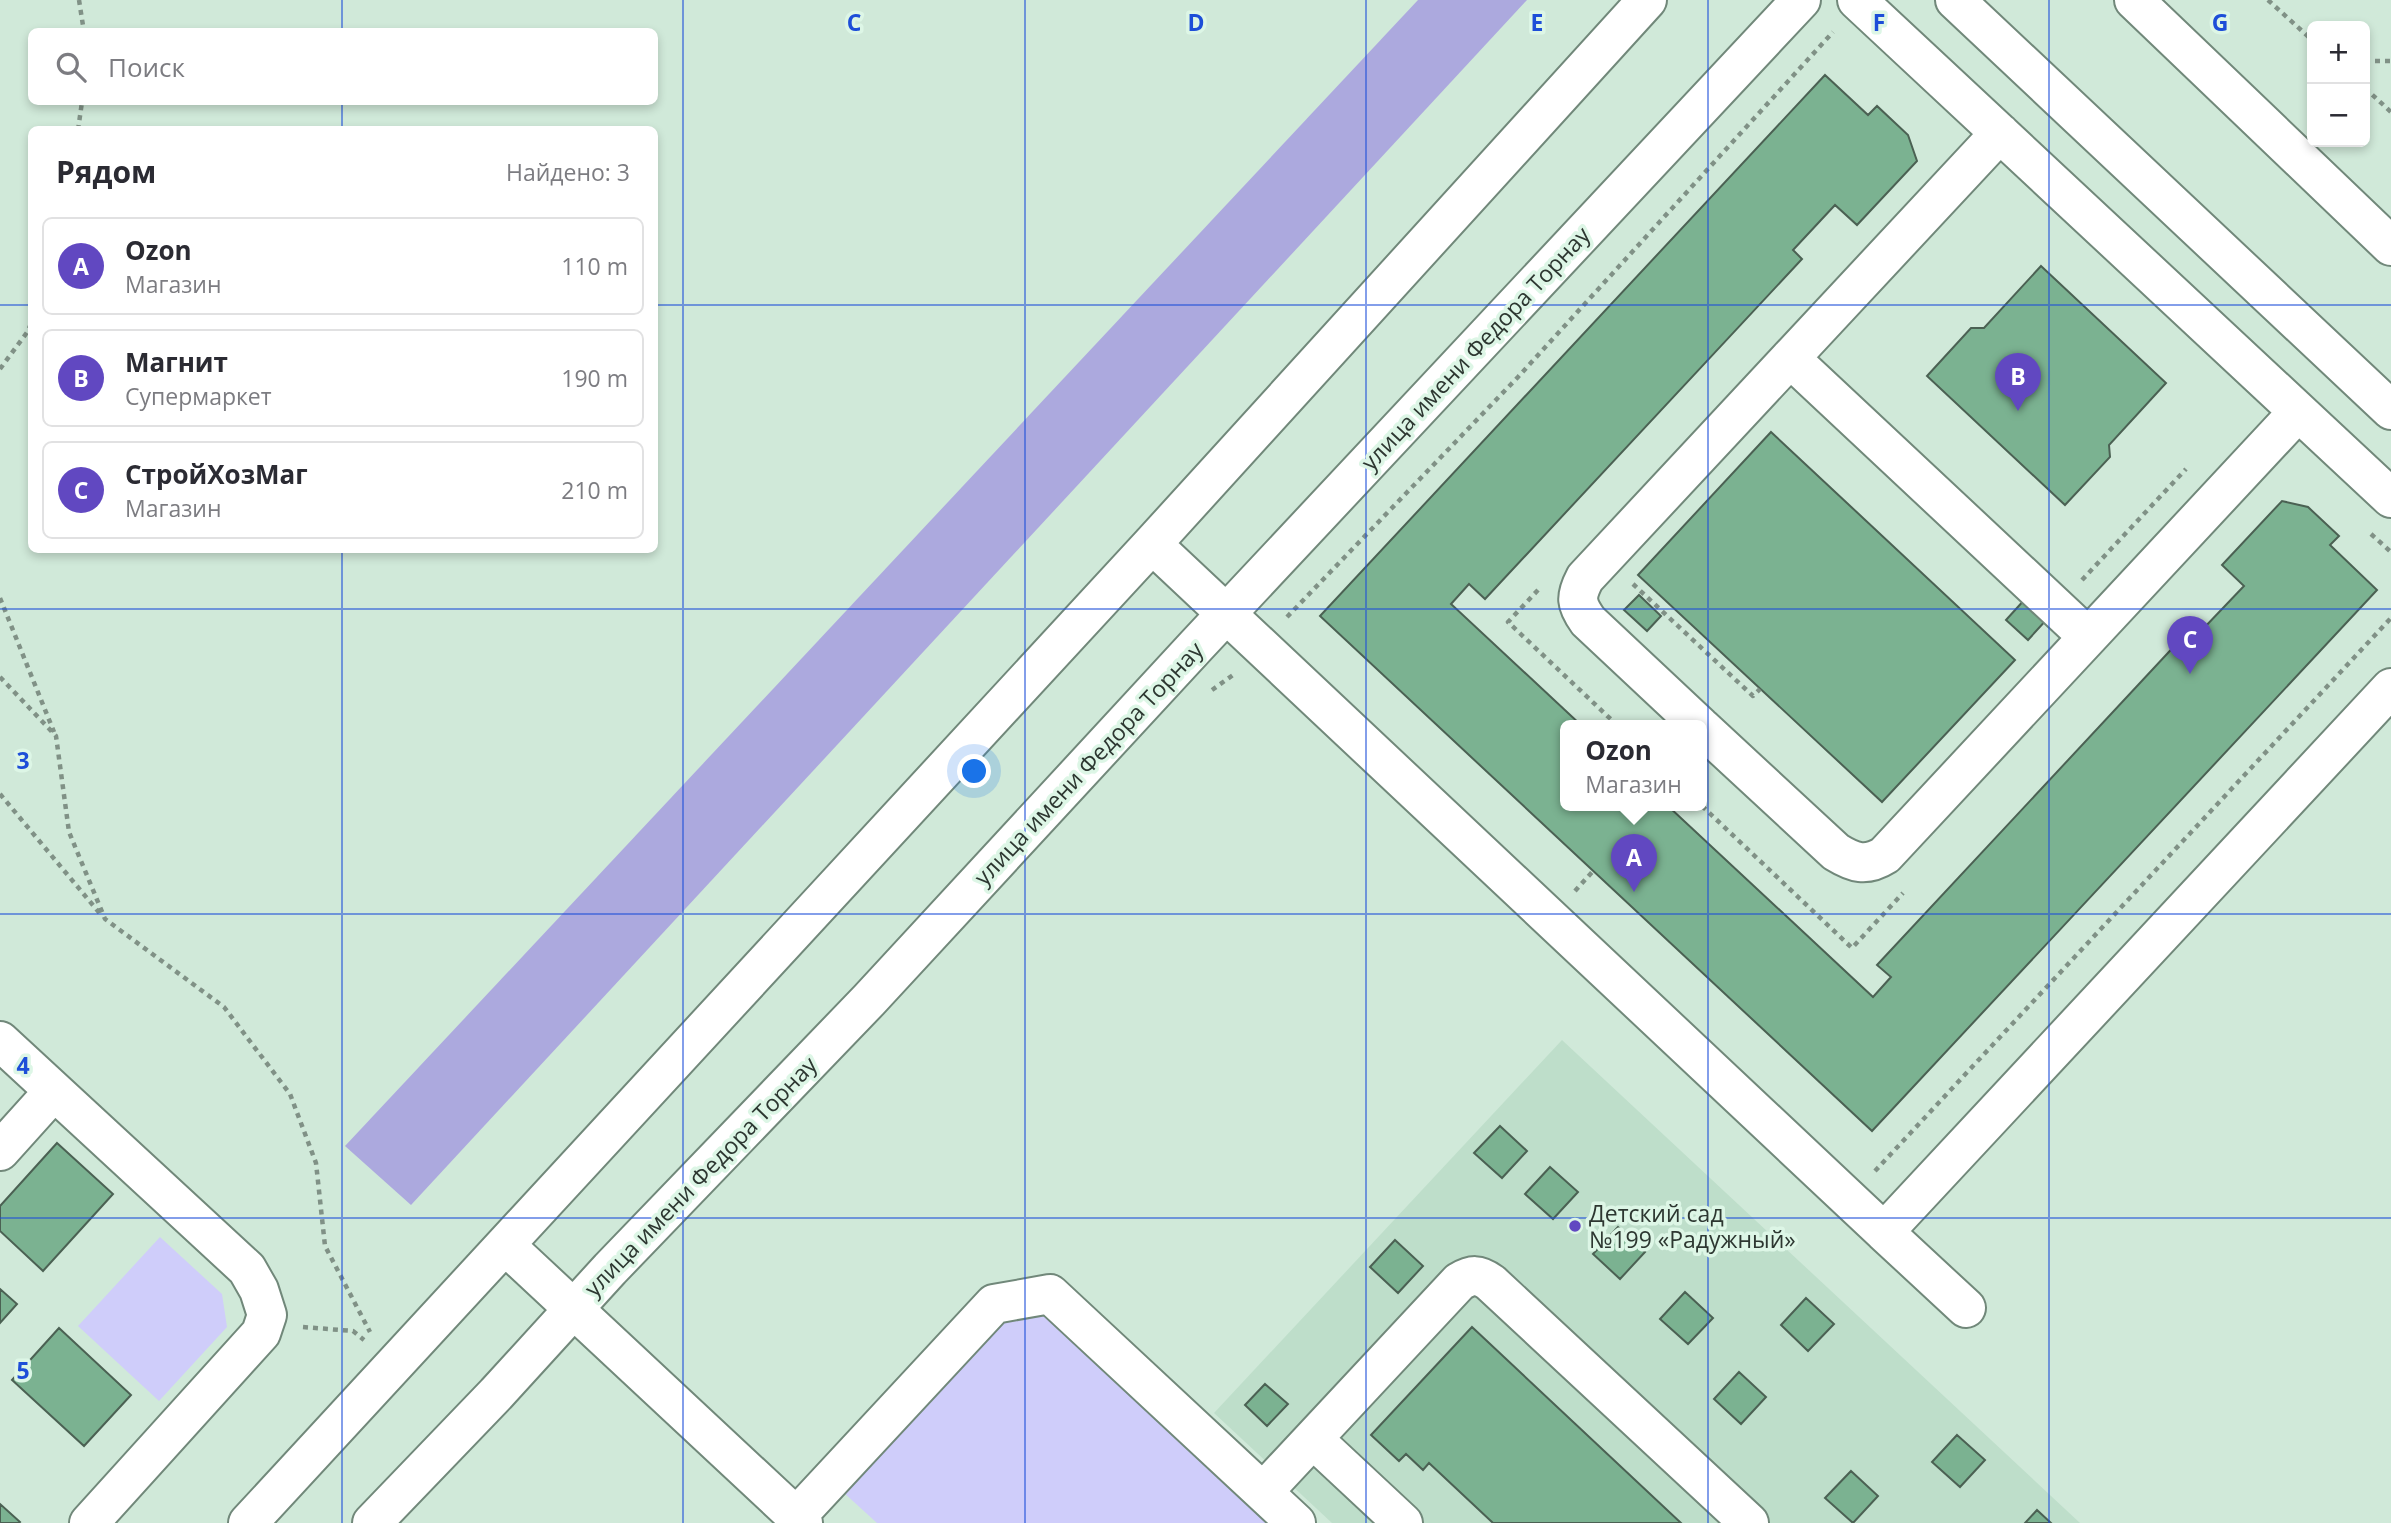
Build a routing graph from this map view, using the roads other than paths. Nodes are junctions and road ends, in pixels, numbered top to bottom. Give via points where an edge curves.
1 (1647, 0) edge
2 (1801, 0) edge
3 (1955, 0) edge
4 (2134, 0) edge
5 (1868, 9) edge
6 (2000, 134) junction
7 (2391, 246) edge
8 (1790, 358) junction
9 (2391, 410) edge
10 (2298, 412) junction
11 (2391, 498) edge
12 (1152, 544) junction
13 (1226, 613) junction
14 (2088, 636) junction
15 (2391, 688) edge
16 (1694, 720) edge
17 (1707, 733) edge
18 (0, 1041) edge
19 (54, 1091) junction
20 (0, 1151) edge
21 (1884, 1231) junction
22 (505, 1245) junction
23 (1966, 1308) dead end
24 (573, 1309) junction
25 (1313, 1439) junction
26 (1263, 1492) junction
27 (799, 1520) edge
28 (89, 1523) edge
29 (248, 1523) edge
30 (372, 1523) edge
31 (1296, 1523) edge
32 (1403, 1523) edge
33 (1749, 1523) edge

1 - 12 street
2 - 13 street, улица имени Федора Торнау
3 - 9 street
4 - 7 street
5 - 6 street
6 - 8 street
6 - 10 street
8 - 14 street
8 - 16 street via 1585,578 1579,590 1578,607 1588,621
10 - 11 street
10 - 14 street
12 - 13 street
12 - 22 street
13 - 21 street
13 - 24 street, улица имени Федора Торнау via 869,1000
14 - 17 street via 1885,855 1872,863 1854,863 1836,852
15 - 21 street
18 - 19 street
19 - 20 street
19 - 28 street via 247,1269 267,1315 262,1329
21 - 23 street
22 - 24 street
22 - 29 street via 382,1351
24 - 27 street
24 - 30 street, улица имени Федора Торнау
25 - 26 street
25 - 32 street
25 - 33 street via 1459,1282 1469,1275 1482,1276
26 - 27 street via 1050,1294 994,1304
26 - 31 street

